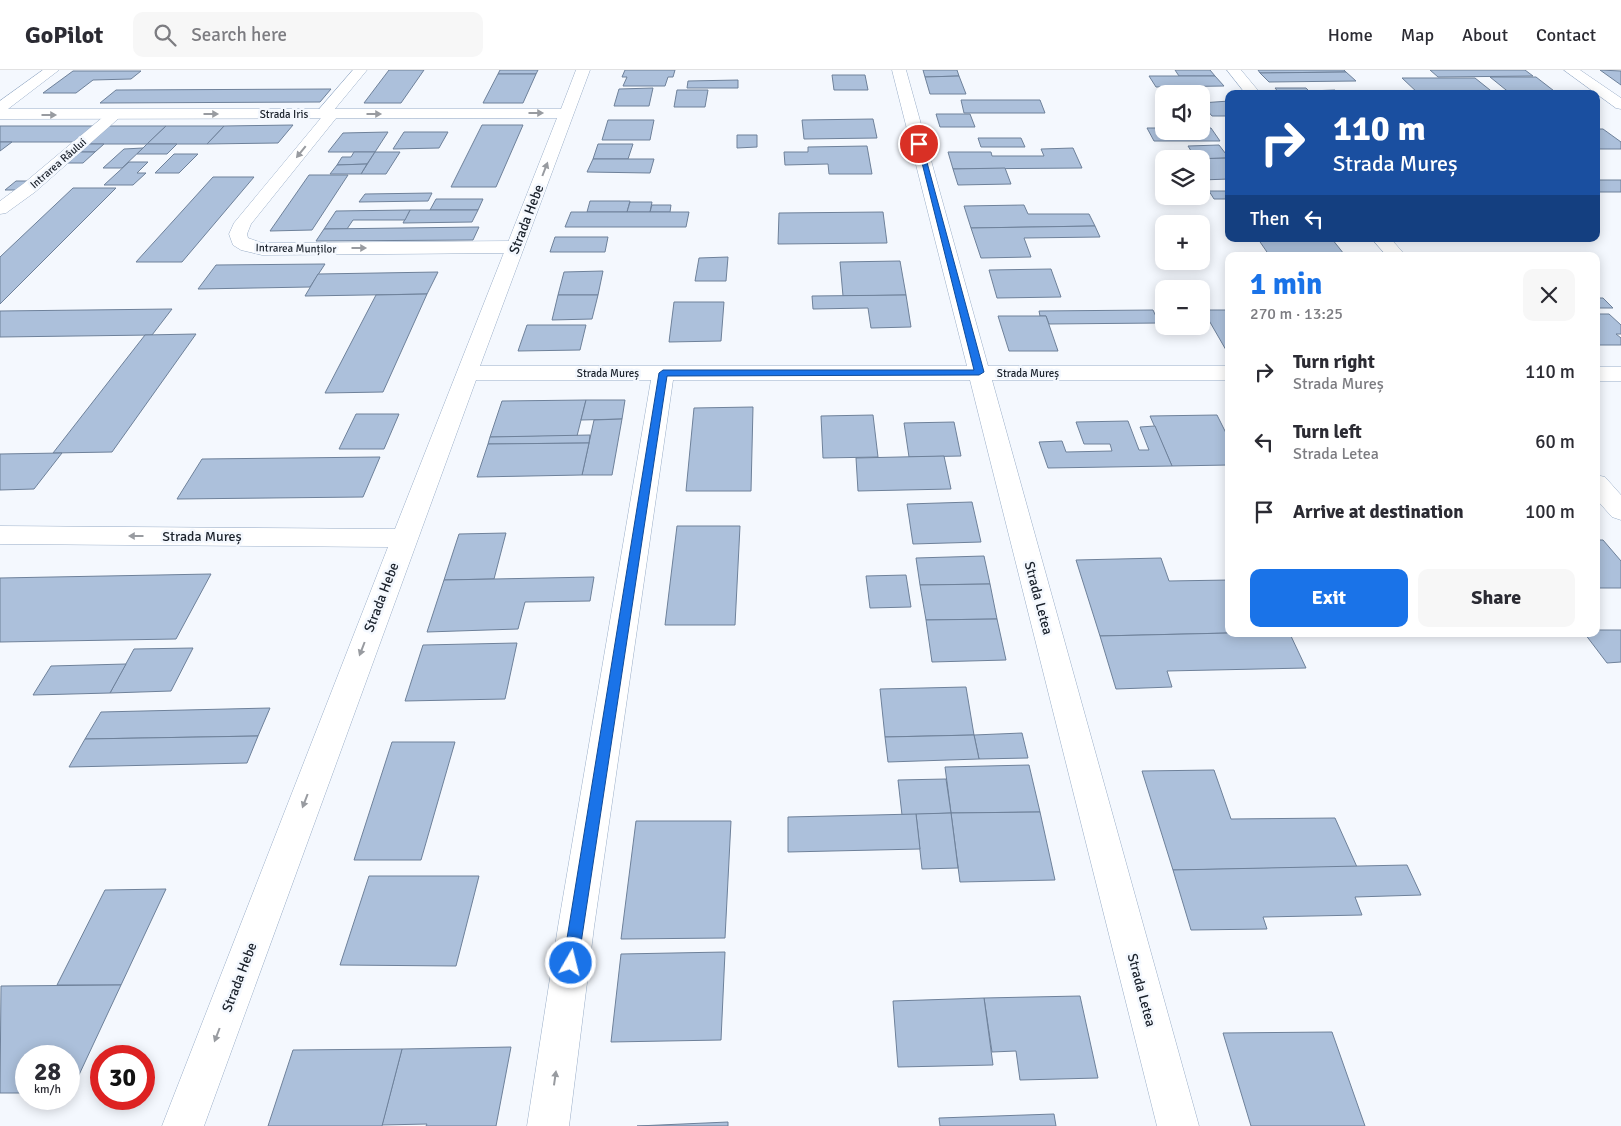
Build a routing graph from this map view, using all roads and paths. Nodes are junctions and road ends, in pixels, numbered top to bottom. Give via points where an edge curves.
1 (52, 70) edge
2 (360, 70) edge
3 (582, 70) edge
4 (899, 70) edge
5 (1234, 70) edge
6 (1571, 70) edge
7 (1251, 90) edge
8 (1600, 90) edge
9 (1600, 90) edge
10 (1621, 105) edge
11 (0, 108) edge
12 (567, 113) junction
13 (0, 114) edge
14 (114, 114) junction
15 (327, 114) junction
16 (0, 209) edge
17 (1384, 242) edge
18 (515, 247) junction
19 (1392, 252) edge
20 (979, 372) junction
21 (467, 373) junction
22 (663, 373) junction
23 (1225, 373) edge
24 (1600, 374) edge
25 (1621, 374) edge
26 (1600, 487) edge
27 (1621, 511) edge
28 (0, 535) edge
29 (404, 538) junction
30 (183, 1126) edge
31 (548, 1126) edge
32 (1178, 1126) edge

1 - 11 street
2 - 15 street, Intrarea Munților
3 - 12 street, Strada Hebe
4 - 20 street, Strada Letea
5 - 7 street
6 - 8 street
9 - 10 street
15 -> 12 street, Strada Iris
18 -> 12 street, Strada Hebe
13 -> 14 street, Strada Iris
14 -> 15 street, Strada Iris
14 - 16 street, Intrarea Râului
15 -> 18 street, Intrarea Munților via 243,224 238,234 239,241 262,249
17 - 19 street
18 - 21 street, Strada Hebe
20 - 22 street, Strada Mureș
20 - 23 street, Strada Mureș
20 - 32 street, Strada Letea
21 - 22 street, Strada Mureș
21 - 29 street, Strada Hebe
31 -> 22 street via 577,917
24 - 25 street
26 - 27 street
29 -> 28 street, Strada Mureș
29 -> 30 street, Strada Hebe

